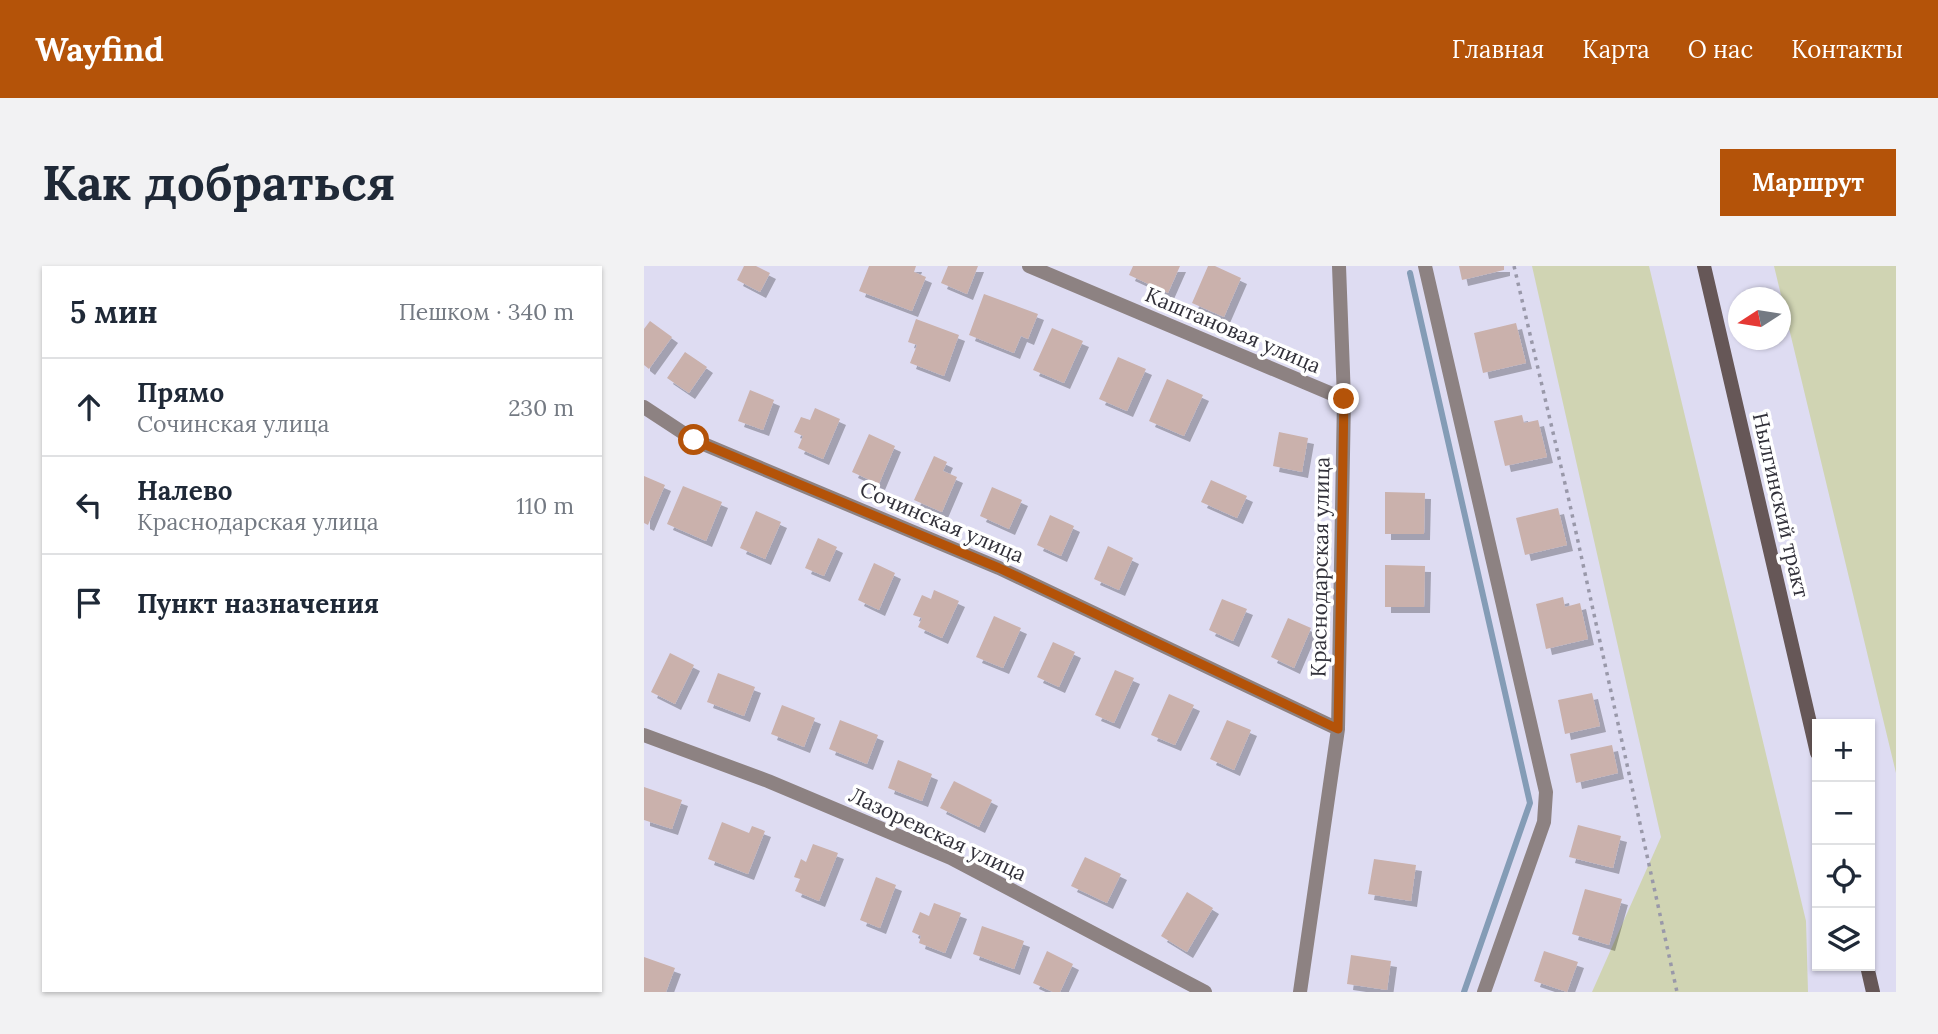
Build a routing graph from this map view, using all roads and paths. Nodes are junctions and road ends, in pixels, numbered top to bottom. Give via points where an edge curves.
1 (1029, 266) edge
2 (1339, 266) edge
3 (1425, 266) edge
4 (1514, 266) edge
5 (1703, 266) edge
6 (1344, 399) junction
7 (644, 407) edge
8 (1338, 729) junction
9 (1812, 732) edge
10 (644, 735) edge
11 (1868, 971) edge
12 (1205, 992) edge
13 (1300, 992) edge
14 (1485, 992) edge
15 (1677, 992) edge
16 (1873, 992) edge

1 - 6 street, Каштановая улица
2 - 6 street, Краснодарская улица
3 - 14 street via 1546,792 1544,822
4 - 15 path
5 - 9 main road, Нылгинский тракт
6 - 8 street, Краснодарская улица
7 - 8 street, Сочинская улица via 694,440 999,568
8 - 13 street, Краснодарская улица
10 - 12 street, Лазоревская улица via 951,858
11 - 16 main road

